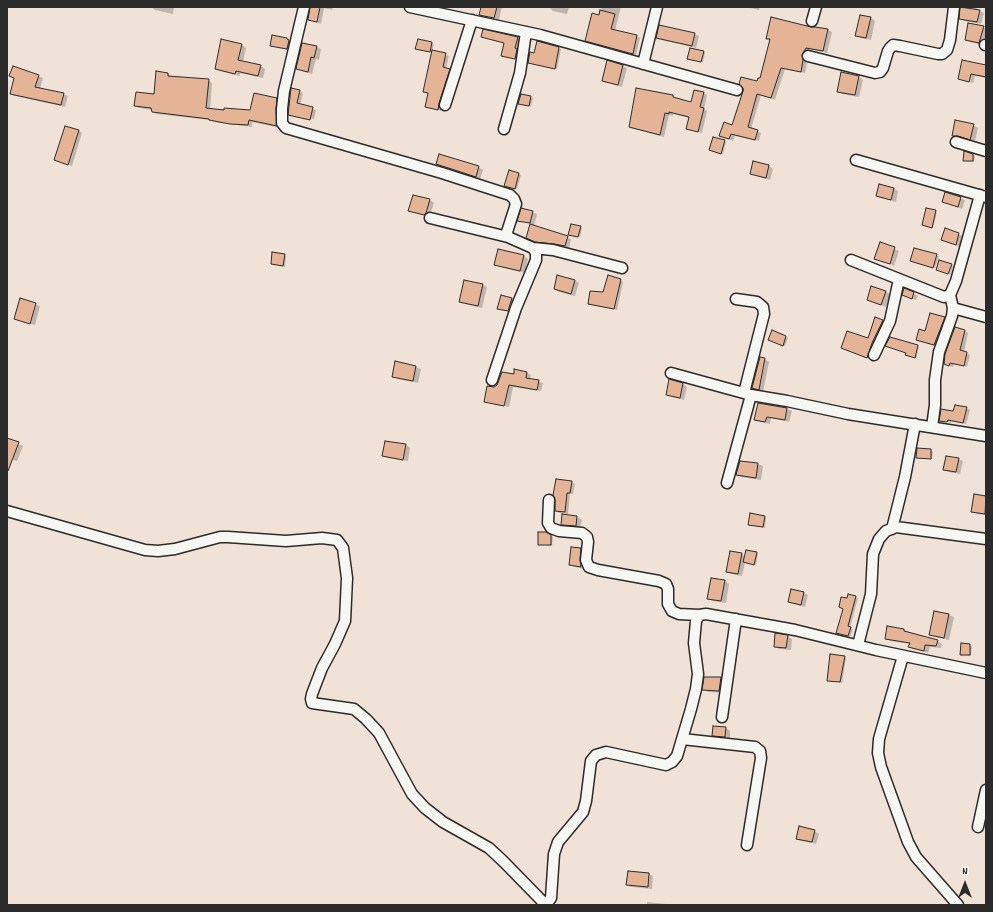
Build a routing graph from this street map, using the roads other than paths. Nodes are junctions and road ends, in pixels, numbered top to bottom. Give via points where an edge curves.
1 (304, 7) edge
2 (410, 7) edge
3 (657, 7) edge
4 (816, 7) edge
5 (954, 7) edge
6 (472, 20) junction
7 (812, 21) dead end
8 (526, 32) junction
9 (808, 56) dead end
10 (643, 64) junction
11 (737, 90) dead end
12 (445, 105) dead end
13 (504, 129) dead end
14 (956, 142) dead end
15 (986, 151) edge
16 (856, 160) dead end
17 (983, 196) edge
18 (430, 218) dead end
19 (508, 237) junction
20 (533, 248) junction
21 (851, 260) dead end
22 (622, 268) dead end
23 (899, 279) junction
24 (950, 295) junction
25 (736, 299) dead end
26 (953, 308) junction
27 (986, 317) edge
28 (874, 355) dead end
29 (672, 373) dead end
30 (492, 380) dead end
31 (748, 394) junction
32 (915, 424) junction
33 (932, 427) junction
34 (986, 436) edge
35 (726, 483) dead end
36 (549, 500) dead end
37 (7, 511) edge
38 (892, 529) junction
39 (986, 539) edge
40 (698, 615) junction
41 (736, 619) junction
42 (858, 645) junction
43 (903, 656) junction
44 (986, 673) edge
45 (722, 717) dead end
46 (682, 739) junction
47 (986, 790) edge
48 (978, 827) dead end
49 (747, 845) dead end
50 (958, 905) edge

1 - 19 street via 283,97 282,122 286,128 510,194 516,204 507,232
2 - 6 street
3 - 10 street
4 - 7 street
5 - 9 street via 950,40 947,50 942,54 893,46 888,51 883,68 875,73
6 - 8 street
6 - 12 street
8 - 10 street
8 - 13 street via 520,73
10 - 11 street
14 - 15 street
16 - 17 street
17 - 24 street
18 - 19 street
19 - 20 street
20 - 22 street via 553,250
20 - 30 street via 536,260 516,308
21 - 23 street
23 - 24 street via 944,297
23 - 28 street via 890,321
24 - 26 street
25 - 31 street via 756,302 763,307 764,314
26 - 27 street
26 - 33 street via 935,380
29 - 31 street
31 - 32 street via 848,414
31 - 35 street
32 - 33 street
32 - 38 street
33 - 34 street
36 - 40 street via 548,523 551,528 582,533 587,537 586,560 589,567 666,584 668,604 672,611
37 - 46 street via 145,550 175,549 220,537 286,541 322,538 337,540 343,548 347,578 345,621 322,668 312,694 312,702 354,710 366,719 379,733 412,794 425,808 443,822 489,848 543,902 548,902 551,898 554,854 558,842 583,812 591,761 596,755 606,752 666,765 677,756
38 - 39 street via 896,527
38 - 42 street via 886,531 879,539 873,554 871,594
40 - 41 street
40 - 46 street via 694,656 698,674
41 - 42 street
41 - 45 street
42 - 43 street
43 - 44 street
43 - 50 street via 879,739 881,767 916,858
46 - 49 street via 755,748 760,751
47 - 48 street

